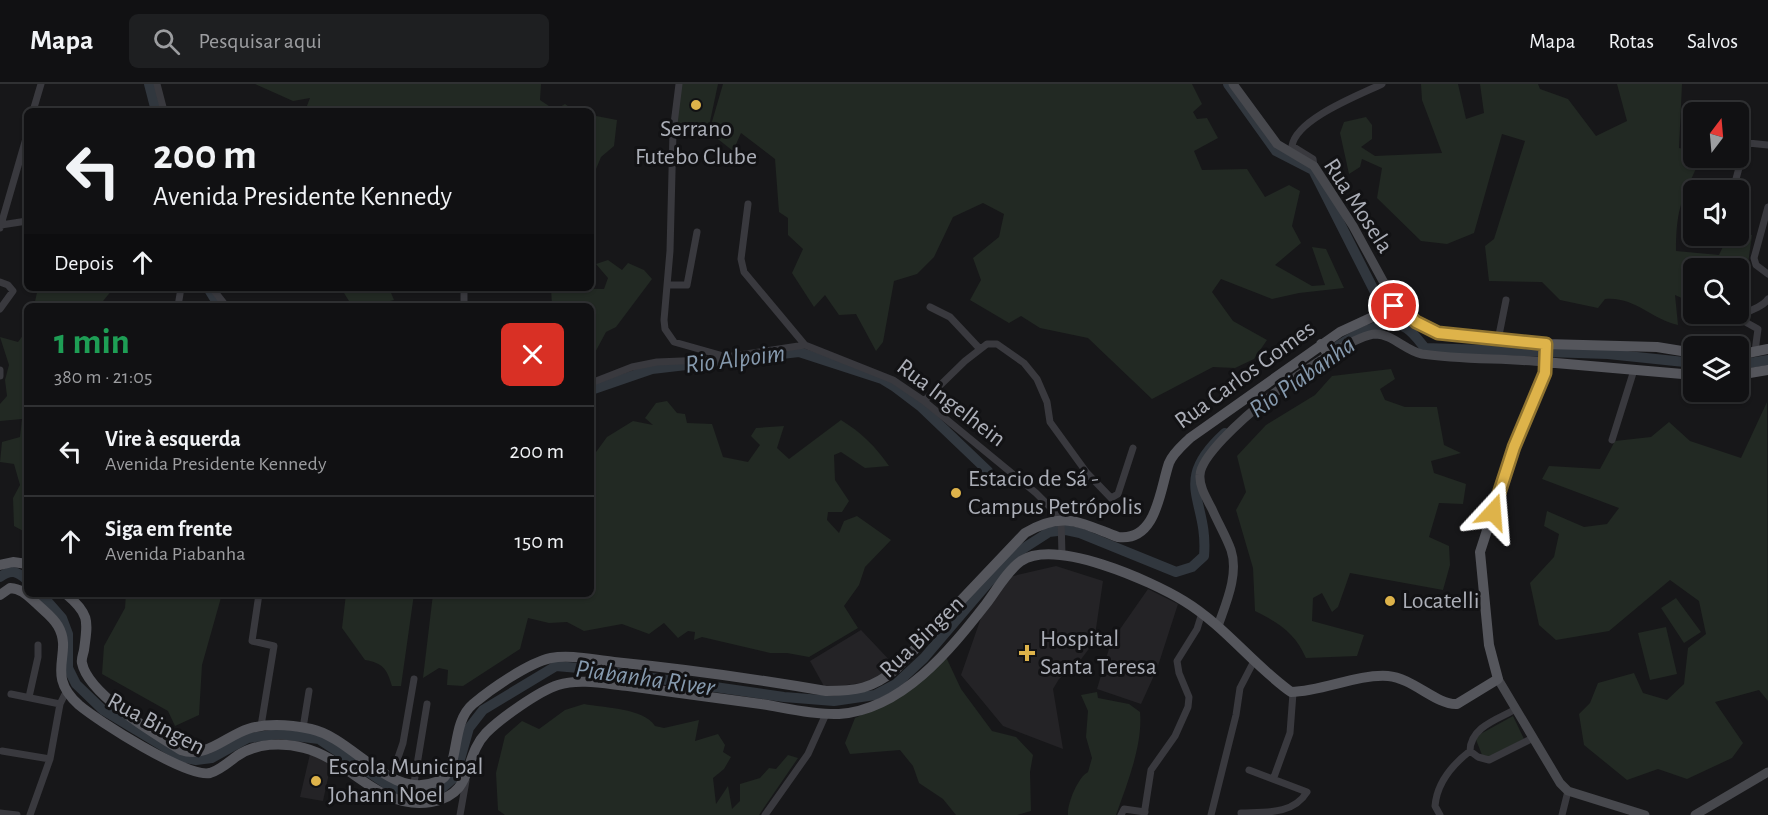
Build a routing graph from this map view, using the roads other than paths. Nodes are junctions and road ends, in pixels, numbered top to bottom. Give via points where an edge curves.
1 (41, 84) edge
2 (157, 84) edge
3 (679, 84) edge
4 (1233, 84) edge
5 (1382, 84) edge
6 (34, 108) edge
7 (163, 108) edge
8 (1749, 143) edge
9 (1768, 145) edge
10 (24, 146) edge
11 (1314, 166) junction
12 (748, 204) dead end
13 (1768, 207) edge
14 (24, 222) edge
15 (1, 226) edge
16 (697, 232) dead end
17 (1768, 274) edge
18 (0, 282) edge
19 (667, 285) junction
20 (214, 291) edge
21 (1768, 299) edge
22 (1506, 300) dead end
23 (224, 303) edge
24 (1394, 306) junction
25 (930, 308) dead end
26 (0, 309) edge
27 (1498, 340) junction
28 (1321, 344) junction
29 (1546, 344) junction
30 (805, 345) junction
31 (980, 349) junction
32 (1768, 349) edge
33 (1755, 351) junction
34 (1683, 352) edge
35 (1749, 352) edge
36 (1329, 355) junction
37 (727, 357) junction
38 (1544, 362) junction
39 (0, 370) edge
40 (1634, 370) junction
41 (1768, 370) edge
42 (1749, 373) edge
43 (1683, 374) edge
44 (0, 376) edge
45 (594, 382) edge
46 (924, 401) junction
47 (1612, 440) dead end
48 (1132, 448) dead end
49 (1061, 518) junction
50 (1062, 555) junction
51 (24, 564) edge
52 (0, 565) edge
53 (24, 593) edge
54 (0, 595) edge
55 (29, 597) edge
56 (69, 597) edge
57 (258, 597) edge
58 (1202, 613) junction
59 (1218, 626) junction
60 (38, 645) dead end
61 (61, 659) junction
62 (1254, 661) junction
63 (81, 662) junction
64 (414, 679) dead end
65 (1498, 679) junction
66 (309, 691) dead end
67 (66, 692) junction
68 (1293, 693) junction
69 (11, 694) dead end
70 (29, 697) junction
71 (60, 704) junction
72 (427, 704) dead end
73 (1516, 709) junction
74 (826, 714) junction
75 (261, 726) junction
76 (303, 728) junction
77 (1533, 738) junction
78 (2, 751) dead end
79 (1470, 751) junction
80 (50, 759) junction
81 (453, 759) junction
82 (470, 760) junction
83 (1249, 770) dead end
84 (1768, 772) edge
85 (1274, 777) junction
86 (392, 778) junction
87 (466, 781) junction
88 (414, 783) junction
89 (1568, 791) junction
90 (0, 813) edge
91 (1144, 813) edge
92 (1241, 813) dead end
93 (17, 815) edge
94 (30, 815) edge
95 (460, 815) edge
96 (765, 815) edge
97 (1121, 815) edge
98 (1211, 815) edge
99 (1440, 815) edge
100 (1562, 815) edge
101 (1645, 815) edge
102 (1695, 815) edge

1 - 6 street
2 - 7 street
3 - 19 street via 673,132
4 - 11 main road, Rua Mosela via 1277,144
5 - 11 street via 1323,114 1296,135 1292,146 1313,159
8 - 9 street
10 - 15 street
11 - 24 main road, Rua Mosela via 1353,225
12 - 30 street via 741,259 744,272
13 - 17 street via 1754,258 1756,265
14 - 15 street
16 - 19 street via 687,285
18 - 26 street via 13,291
19 - 37 street via 664,320 669,336 686,347
20 - 23 street
21 - 33 street via 1740,319 1758,329
22 - 27 street
24 - 27 main road via 1438,333
24 - 28 main road, Rua Carlos Gomes
25 - 31 street via 950,317
27 - 29 main road
28 - 36 main road
28 - 49 main road, Rua Carlos Gomes via 1185,443 1170,460 1155,513 1137,534 1118,537
29 - 34 main road via 1657,347
29 - 38 main road
30 - 37 street, Rua Ingelhein
30 - 46 street, Rua Ingelhein via 881,373
31 - 46 street
31 - 48 street via 997,344 1024,363 1044,394 1050,422 1087,473 1111,498 1118,494
32 - 33 main road
33 - 35 main road
36 - 38 main road via 1362,336 1380,334 1421,354
36 - 59 main road via 1245,417 1201,465 1203,490 1233,562 1229,593
37 - 45 street, Rua Ingelhein via 657,362
38 - 40 main road
38 - 65 main road via 1545,373 1514,447 1480,552 1489,645
39 - 44 street
40 - 43 main road
40 - 47 street
41 - 42 main road
46 - 49 street, Rua Ingelhein
49 - 50 street
49 - 81 main road, Rua Bingen via 1025,533 896,669 876,684 826,691 641,664 552,658 536,663 466,711 457,729
50 - 58 main road via 1144,580
50 - 74 main road, Rua Bingen via 1034,556 1018,563 958,638 893,696 851,712
51 - 52 main road
53 - 54 main road via 10,588
55 - 61 main road via 55,621 61,634
56 - 63 main road via 86,614
57 - 75 street via 252,641 274,646
58 - 59 main road
58 - 91 street via 1177,661 1189,697 1188,707 1175,736 1151,770
59 - 62 main road
60 - 70 street
61 - 63 main road
61 - 67 main road via 59,668
62 - 68 main road
62 - 98 street via 1240,688
63 - 75 main road, Rua Bingen via 87,676 102,692 189,753 210,749
64 - 86 street via 403,743
65 - 68 main road via 1449,705 1413,684 1387,676
65 - 73 main road
66 - 76 street
67 - 71 street
67 - 87 main road, Rua Bingen via 100,721 195,772 210,773 253,747 280,745 316,752 375,791 404,801 439,800
68 - 85 street via 1290,733
69 - 70 street
70 - 71 street
71 - 80 street
72 - 88 street
73 - 77 main road
73 - 79 street via 1478,731 1472,737
74 - 82 main road, Rua Bingen via 660,690 569,682 547,689 495,726
74 - 96 street via 808,754
75 - 76 main road, Rua Bingen
76 - 86 main road, Rua Bingen via 330,735
77 - 79 street via 1490,760
77 - 89 main road
78 - 80 street
79 - 99 street via 1440,784 1435,806
80 - 94 street
81 - 82 main road
81 - 88 main road, Rua Bingen via 452,769 440,781
82 - 87 main road, Rua Bingen
83 - 85 street
84 - 102 main road
85 - 92 street via 1307,792 1300,804 1282,810
86 - 88 main road, Rua Bingen
87 - 95 street
89 - 100 street
89 - 101 main road
90 - 93 street
91 - 97 street via 1124,809

